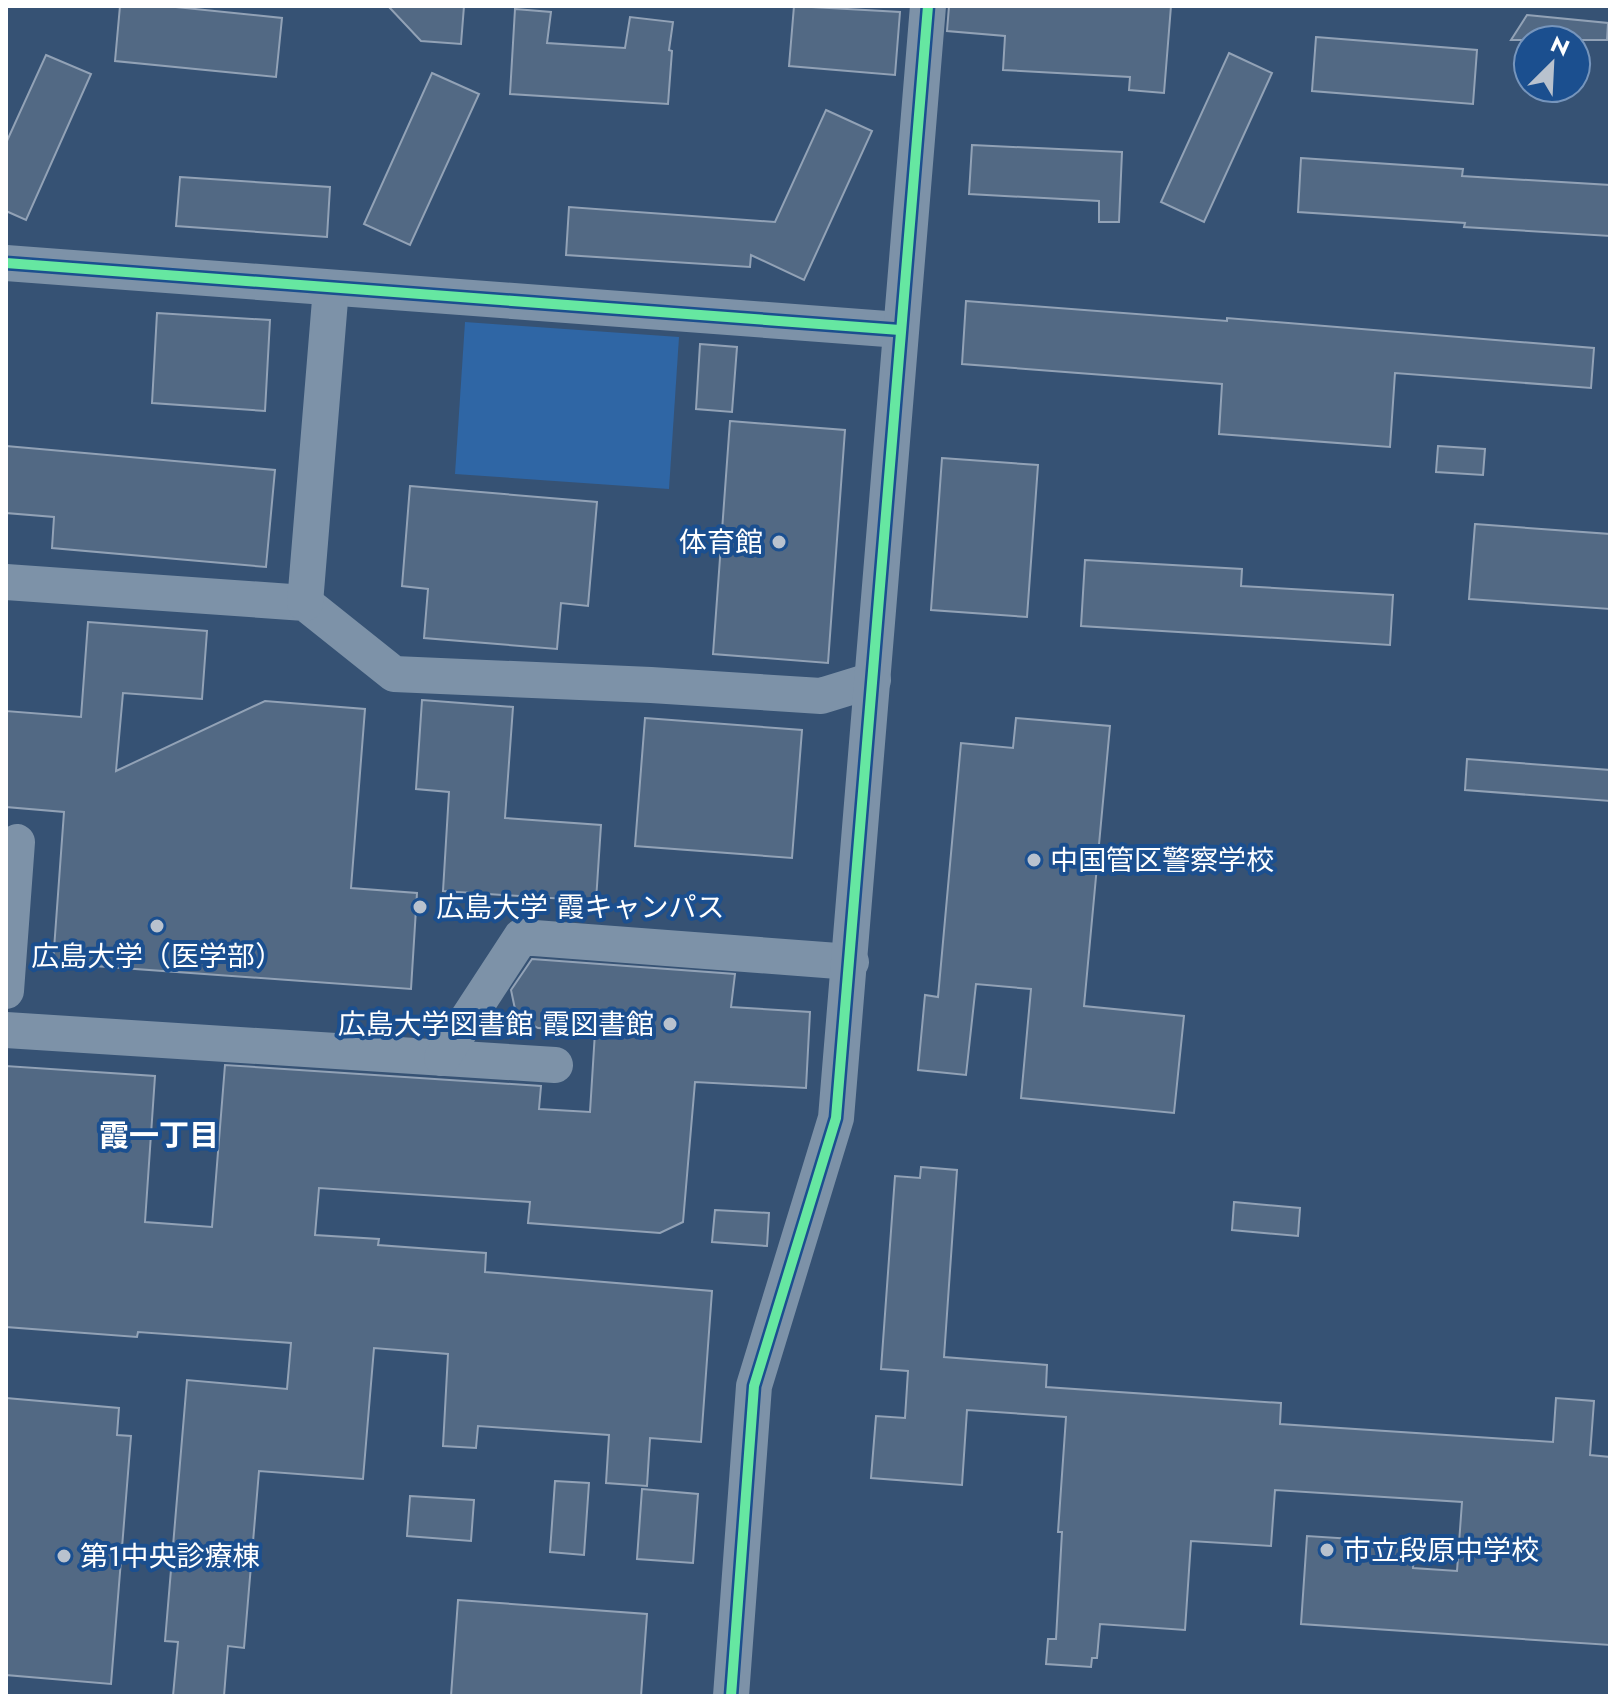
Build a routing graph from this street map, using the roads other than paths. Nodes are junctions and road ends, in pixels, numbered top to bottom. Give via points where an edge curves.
1 (928, 6) edge
2 (6, 263) edge
3 (331, 288) junction
4 (900, 330) junction
5 (6, 582) edge
6 (305, 603) junction
7 (873, 680) junction
8 (17, 842) dead end
9 (851, 962) junction
10 (6, 991) edge
11 (6, 1030) edge
12 (442, 1058) junction
13 (555, 1065) dead end
14 (731, 1696) edge

1 - 4 street
2 - 3 street
3 - 4 street
3 - 6 street
4 - 7 street
5 - 6 street
6 - 7 street via 394,674 821,696
7 - 9 street
8 - 10 street
9 - 12 street via 521,937
9 - 14 street via 836,1118 754,1386
11 - 12 street
12 - 13 street

